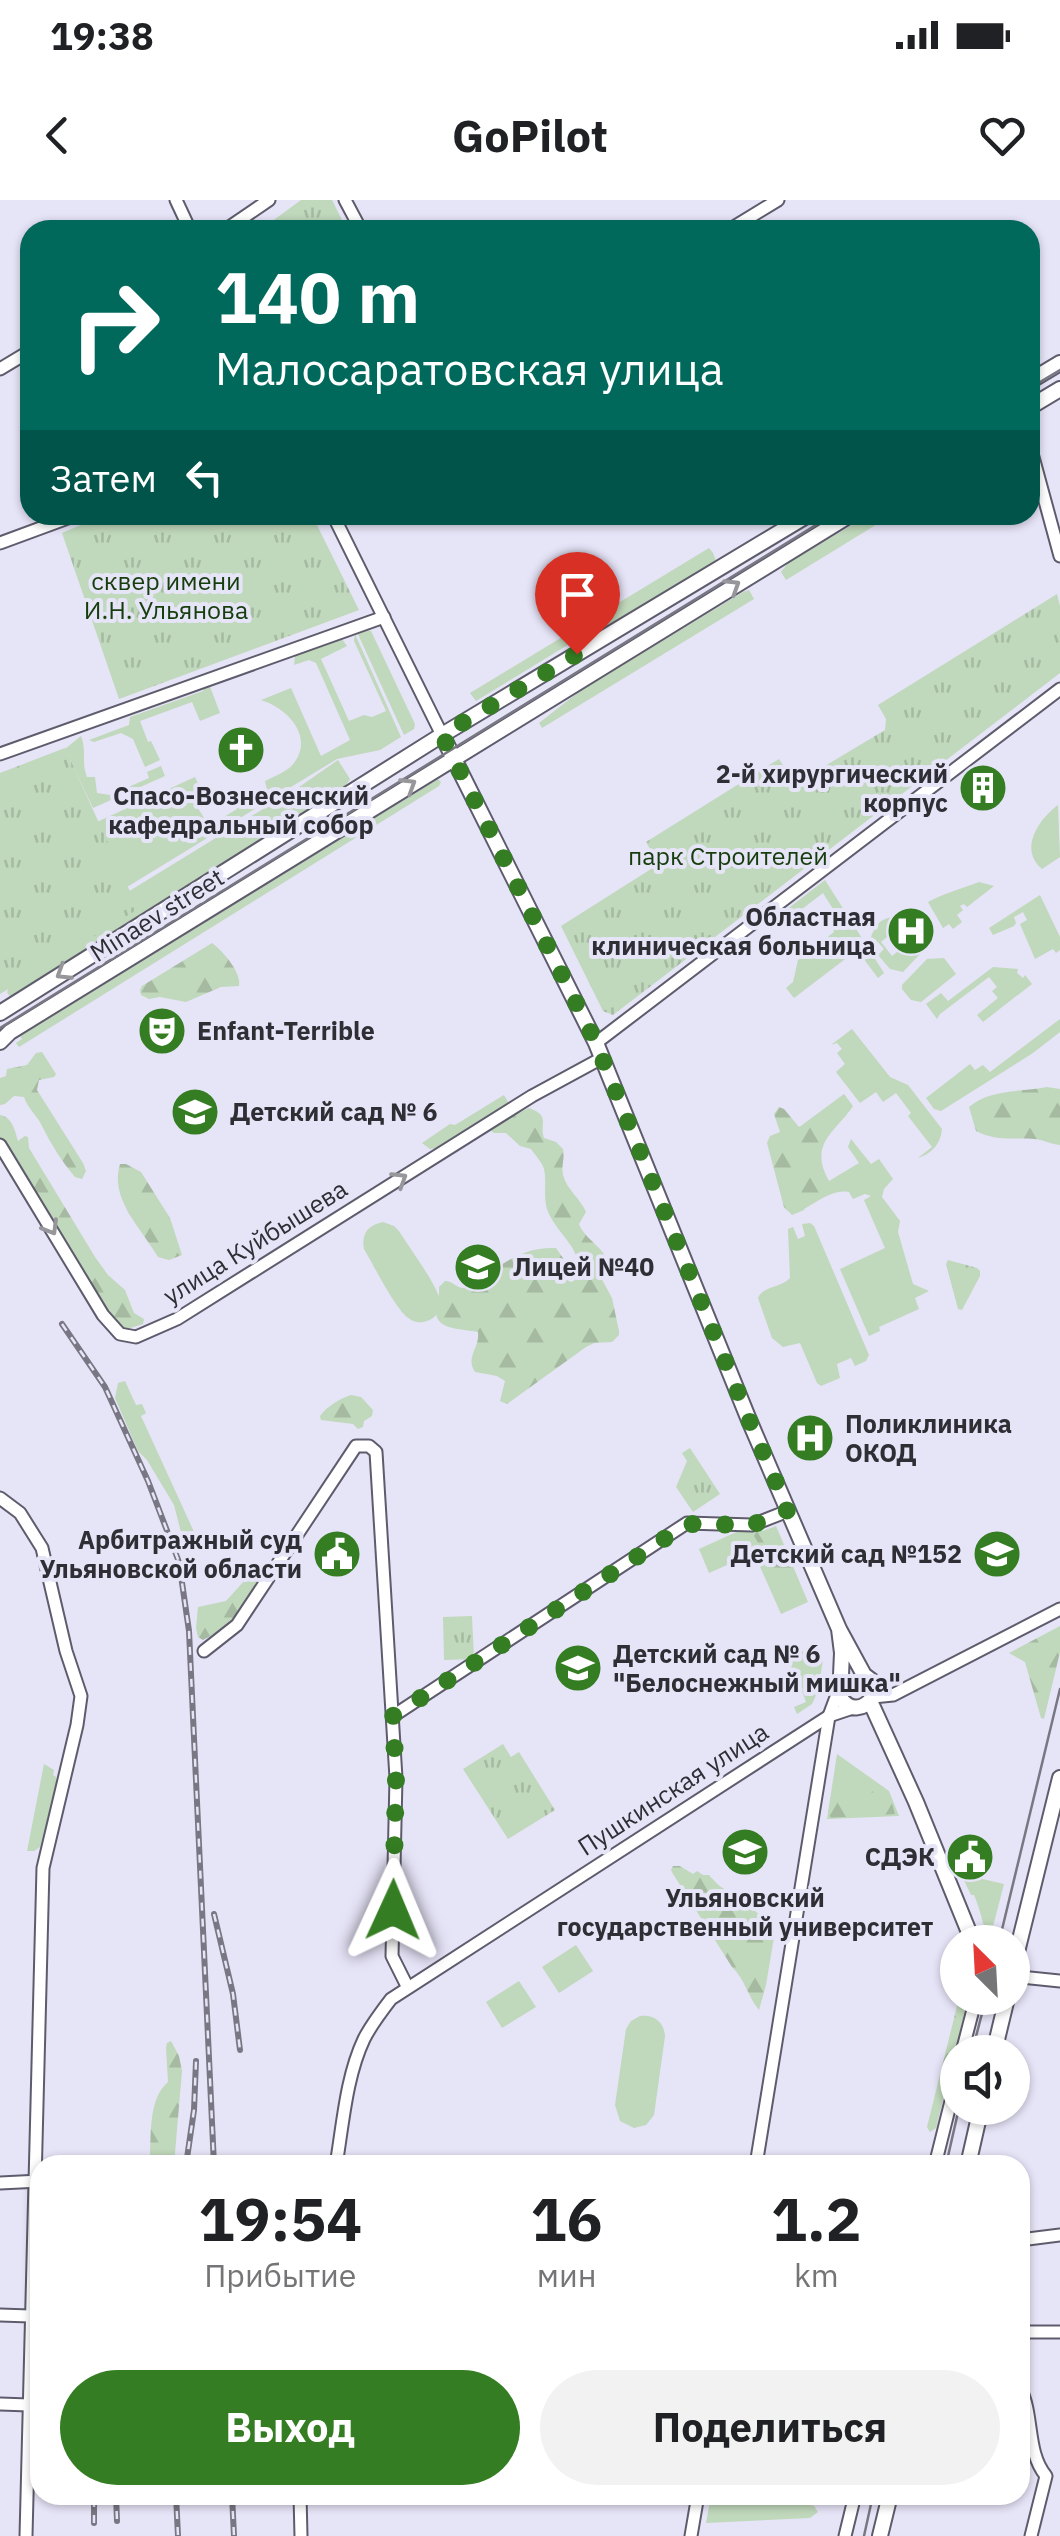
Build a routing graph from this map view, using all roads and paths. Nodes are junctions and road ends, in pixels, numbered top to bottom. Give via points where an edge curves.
1 (269, 200) edge
2 (778, 200) edge
3 (240, 220) edge
4 (745, 220) edge
5 (1040, 483) edge
6 (49, 525) edge
7 (338, 525) edge
8 (791, 525) edge
9 (834, 525) edge
10 (0, 543) edge
11 (1060, 556) edge
12 (384, 617) junction
13 (1060, 689) edge
14 (442, 735) junction
15 (0, 754) edge
16 (454, 757) junction
17 (255, 852) junction
18 (268, 873) junction
19 (0, 1013) edge
20 (0, 1042) edge
21 (599, 1051) junction
22 (0, 1145) edge
23 (0, 1498) edge
24 (788, 1510) junction
25 (1060, 1609) edge
26 (839, 1629) junction
27 (204, 1651) dead end
28 (864, 1674) junction
29 (839, 1688) junction
30 (872, 1699) junction
31 (854, 1708) junction
32 (393, 1716) junction
33 (829, 1716) junction
34 (1060, 1778) edge
35 (966, 1925) edge
36 (1024, 1925) edge
37 (1030, 1977) edge
38 (1060, 1981) edge
39 (407, 1986) junction
40 (945, 2125) edge
41 (977, 2125) edge
42 (38, 2155) edge
43 (338, 2155) edge
44 (758, 2155) edge
45 (938, 2155) edge
46 (970, 2155) edge
47 (30, 2181) edge
48 (0, 2183) edge
49 (1060, 2235) edge
50 (1030, 2239) edge
51 (0, 2315) edge
52 (30, 2316) joint
53 (1030, 2332) edge
54 (1060, 2332) edge
55 (0, 2404) edge
56 (28, 2405) junction
57 (30, 2412) edge
58 (1030, 2423) edge
59 (1060, 2472) edge
60 (1046, 2476) junction
61 (30, 2481) edge
62 (300, 2505) edge
63 (696, 2505) edge
64 (853, 2505) edge
65 (888, 2505) edge
66 (26, 2536) edge
67 (301, 2536) edge
68 (691, 2536) edge
69 (845, 2536) edge
70 (880, 2536) edge
71 (1031, 2536) edge

1 - 3 street
2 - 4 street
5 - 11 street
6 - 10 street
7 - 12 street
8 - 14 main road, Minaev street
16 -> 9 main road, Minaev street
12 - 14 street
12 - 15 street
13 - 21 street, улица Куйбышева
14 - 16 main road
14 - 17 main road, Minaev street
18 -> 16 main road, Minaev street
16 - 21 main road
17 - 18 main road
17 -> 19 main road, Minaev street
18 - 20 main road, Minaev street
22 -> 21 street, улица Куйбышева via 103,1314 120,1334 136,1337 191,1310
21 - 24 main road
23 - 42 street via 20,1513 42,1548 81,1696 43,1868
24 - 26 main road
24 - 32 street via 752,1525 687,1524
25 - 30 street via 893,1695
26 - 28 main road
26 - 29 main road
27 - 32 street via 236,1625 356,1446 368,1446 376,1452
28 - 29 main road via 849,1674
28 - 30 main road via 874,1686
29 - 31 main road via 843,1702
29 - 33 street
30 - 31 main road
30 - 35 main road
31 - 33 street, Пушкинская улица
32 - 39 street via 392,1956
33 - 39 street, Пушкинская улица
33 - 44 street
34 - 36 main road
37 - 38 street
39 - 43 street, Пушкинская улица via 390,1999 358,2052
40 - 45 street
41 - 46 main road
47 - 48 street
49 - 50 street
51 - 52 street
52 - 56 street
53 - 54 street
55 - 56 street
56 - 57 street
58 - 60 street
59 - 60 street
60 - 71 street
61 - 66 street
62 - 67 street
63 - 68 street
64 - 69 street
65 - 70 main road

